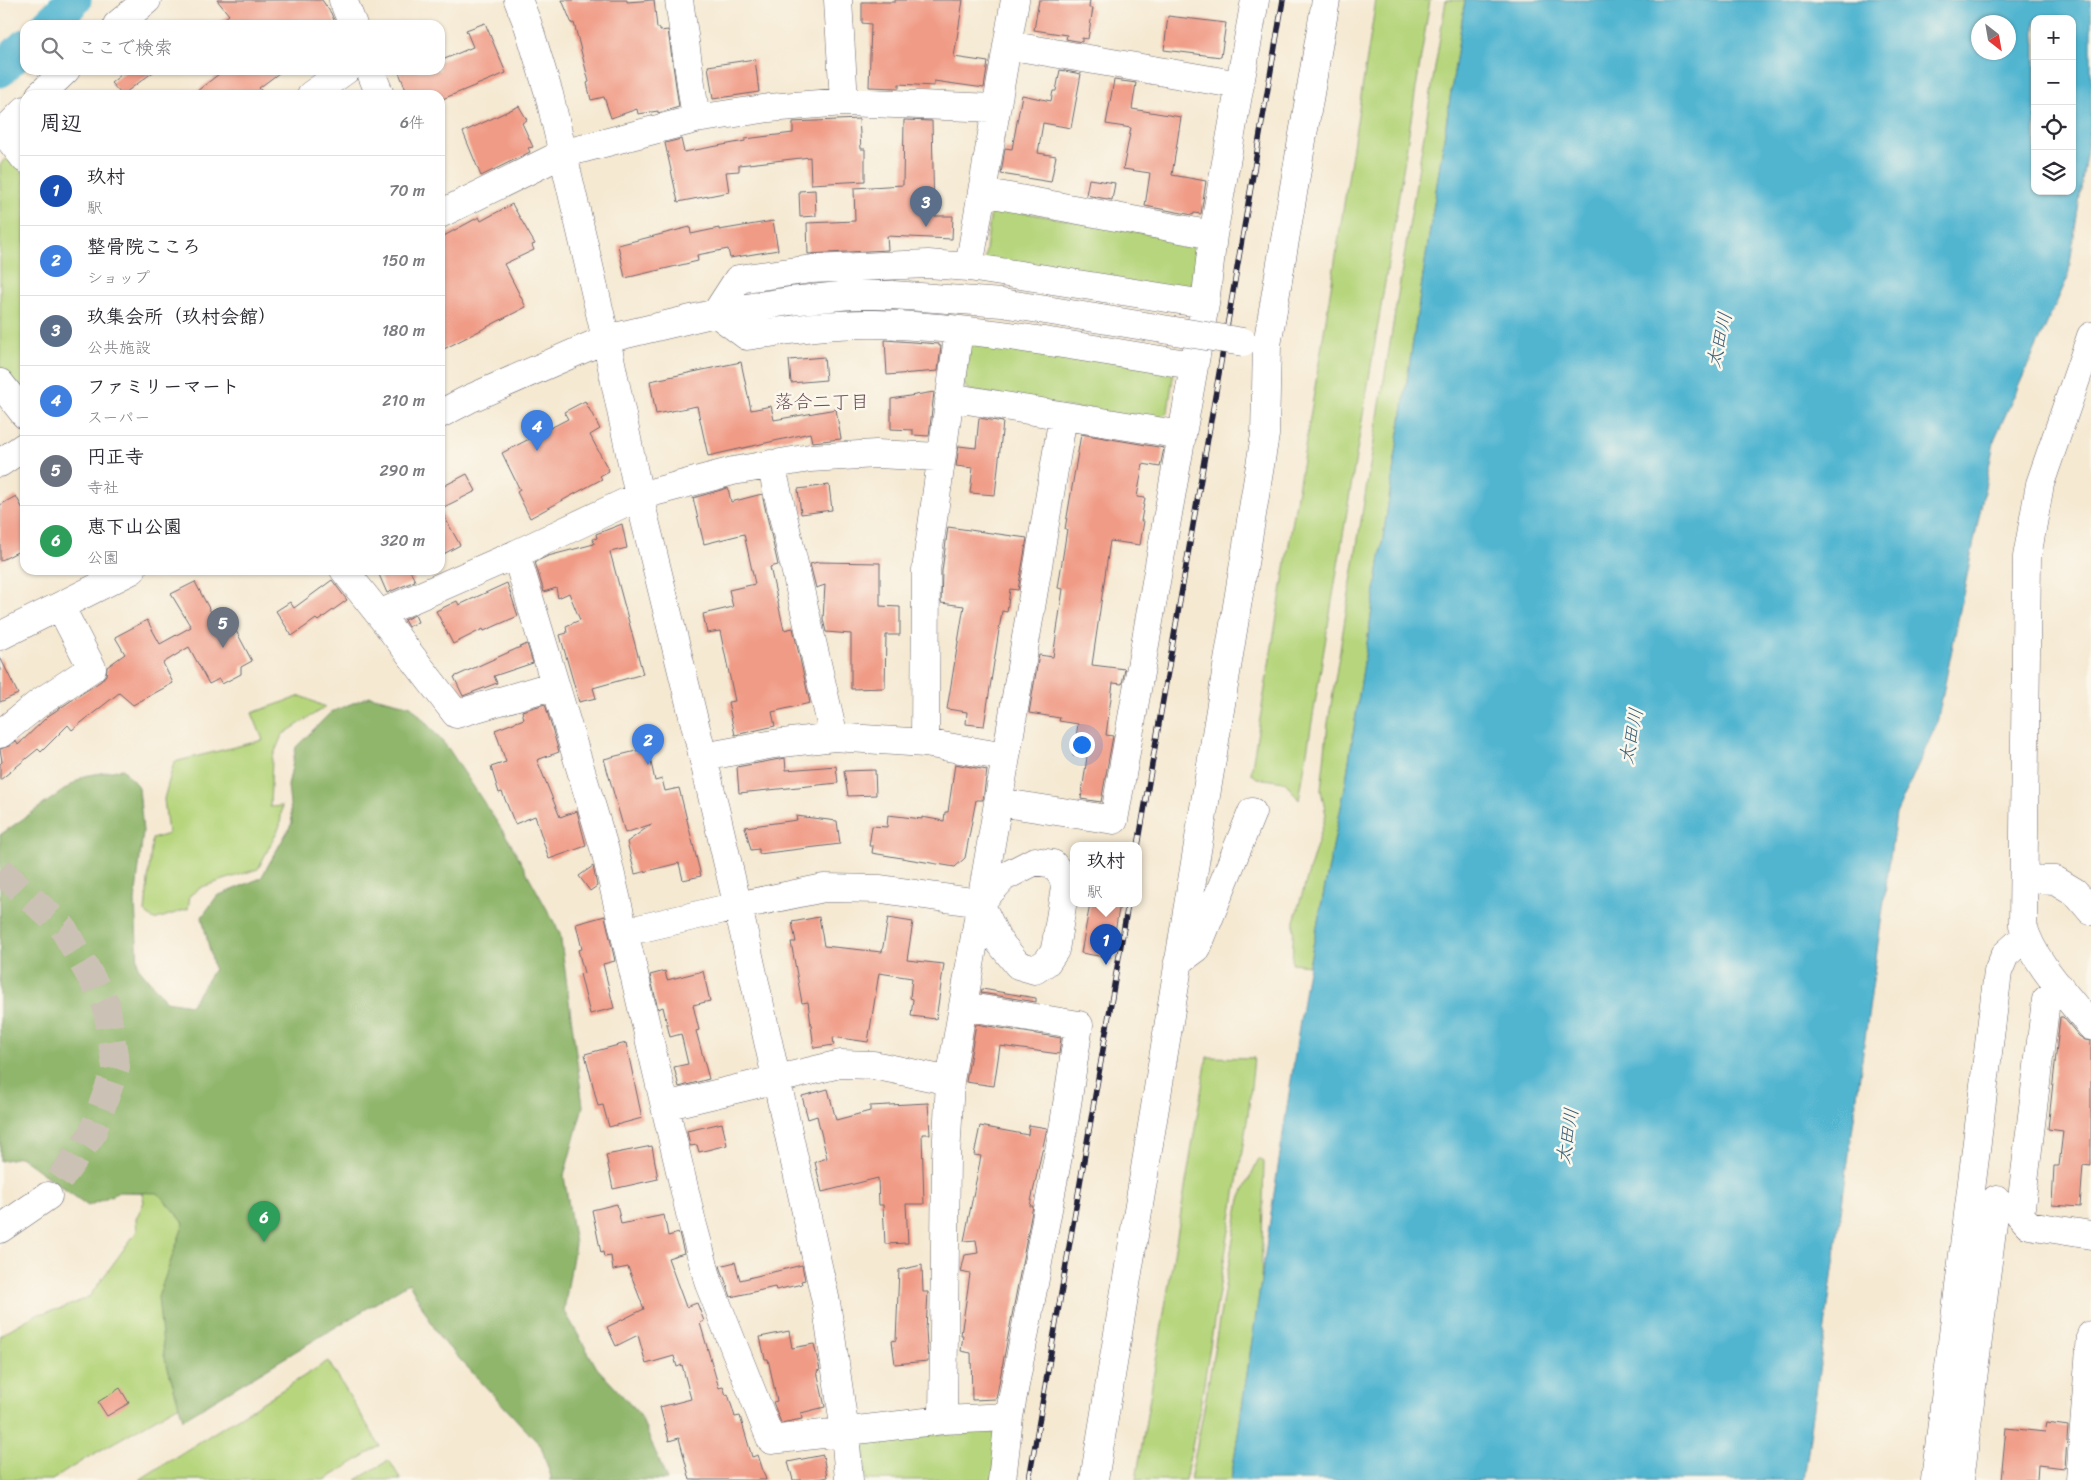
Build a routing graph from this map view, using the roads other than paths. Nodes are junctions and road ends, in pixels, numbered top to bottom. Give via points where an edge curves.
1 (147, 0) edge
2 (342, 0) edge
3 (518, 0) edge
4 (679, 0) edge
5 (838, 0) edge
6 (1015, 0) edge
7 (1256, 0) edge
8 (1326, 0) edge
9 (123, 20) edge
10 (350, 20) edge
11 (1007, 45) junction
12 (61, 75) edge
13 (339, 75) edge
14 (372, 75) edge
15 (1240, 85) junction
16 (45, 90) edge
17 (318, 90) edge
18 (378, 90) edge
19 (844, 102) junction
20 (996, 108) junction
21 (20, 115) edge
22 (696, 119) junction
23 (2, 133) edge
24 (20, 153) edge
25 (562, 154) junction
26 (982, 192) junction
27 (445, 212) edge
28 (1213, 235) junction
29 (969, 267) junction
30 (1205, 304) junction
31 (716, 313) junction
32 (959, 330) junction
33 (2091, 336) edge
34 (606, 339) junction
35 (1255, 343) junction
36 (1193, 365) junction
37 (0, 383) edge
38 (949, 397) junction
39 (20, 409) edge
40 (445, 411) edge
41 (1063, 416) junction
42 (1182, 435) junction
43 (20, 449) edge
44 (941, 457) junction
45 (0, 463) edge
46 (771, 464) junction
47 (639, 496) junction
48 (516, 554) junction
49 (122, 575) edge
50 (348, 575) edge
51 (60, 606) junction
52 (379, 614) junction
53 (0, 636) edge
54 (555, 685) junction
55 (0, 734) edge
56 (834, 737) junction
57 (925, 743) junction
58 (703, 757) junction
59 (1006, 757) junction
60 (998, 802) junction
61 (1252, 812) dead end
62 (2025, 879) junction
63 (980, 902) junction
64 (737, 906) junction
65 (2091, 911) edge
66 (625, 932) junction
67 (2026, 936) junction
68 (1178, 962) junction
69 (2060, 987) junction
70 (962, 1006) junction
71 (2091, 1026) edge
72 (776, 1080) junction
73 (950, 1082) junction
74 (665, 1106) junction
75 (48, 1196) tunnel mouth
76 (1996, 1200) dead end
77 (0, 1229) edge
78 (2091, 1235) edge
79 (2091, 1335) edge
80 (1009, 1417) junction
81 (943, 1420) junction
82 (845, 1432) junction
83 (849, 1480) edge
84 (1002, 1480) edge
85 (1094, 1480) edge
86 (1935, 1480) edge
87 (1960, 1480) edge
88 (2080, 1480) edge

1 - 9 street
2 - 10 street
3 - 25 street via 549,94
4 - 22 street
5 - 19 street
6 - 11 street
7 - 15 street
8 - 35 street
11 - 15 street
11 - 20 street
12 - 16 street
13 - 17 street
14 - 18 street
15 - 28 street
19 - 20 street
19 - 22 street via 769,108
20 - 26 street
21 - 23 street
22 - 25 street
23 - 24 street
25 - 27 street
25 - 34 street
26 - 28 street
26 - 29 street
28 - 30 street
29 - 30 street
29 - 31 street via 928,264 822,269 738,279
30 - 36 street
31 - 32 street via 747,336 808,327 874,324
31 - 34 street
31 - 35 street, bridge via 799,300 893,295 1002,303
32 - 36 street
32 - 38 street
33 - 62 street via 2040,484 2027,557
34 - 40 street
34 - 47 street
35 - 68 street via 1266,435
36 - 42 street
37 - 39 street
38 - 41 street
38 - 44 street
41 - 42 street
41 - 59 street
42 - 60 street via 1114,820
43 - 45 street
44 - 46 street via 876,454
44 - 57 street via 926,570
46 - 47 street
46 - 56 street
47 - 48 street
47 - 58 street
48 - 52 street
48 - 54 street
49 - 51 street
50 - 52 street
51 - 53 street
51 - 55 street via 92,668
52 - 54 street via 456,714
54 - 66 street via 606,854
56 - 57 street
56 - 58 street
57 - 59 street
58 - 64 street
59 - 60 street
60 - 63 street
61 - 68 street via 1197,948
62 - 65 street via 2055,880 2075,892
62 - 67 street via 2023,925
63 - 64 street via 881,889 824,888
63 - 70 street
64 - 66 street
64 - 72 street
66 - 74 street
67 - 69 street via 2034,953
67 - 86 street via 2005,955 1998,972
68 - 85 street
69 - 71 street
69 - 78 street via 2046,1000 2020,1215 2029,1225
70 - 73 street
70 - 80 street via 1079,1025 1064,1124
72 - 73 street via 840,1064 873,1065
72 - 74 street
72 - 82 street via 826,1302
73 - 81 street
74 - 82 street via 710,1284 771,1440
75 - 77 street
76 - 87 street
79 - 88 street
80 - 81 street
80 - 84 street
81 - 82 street
82 - 83 street

